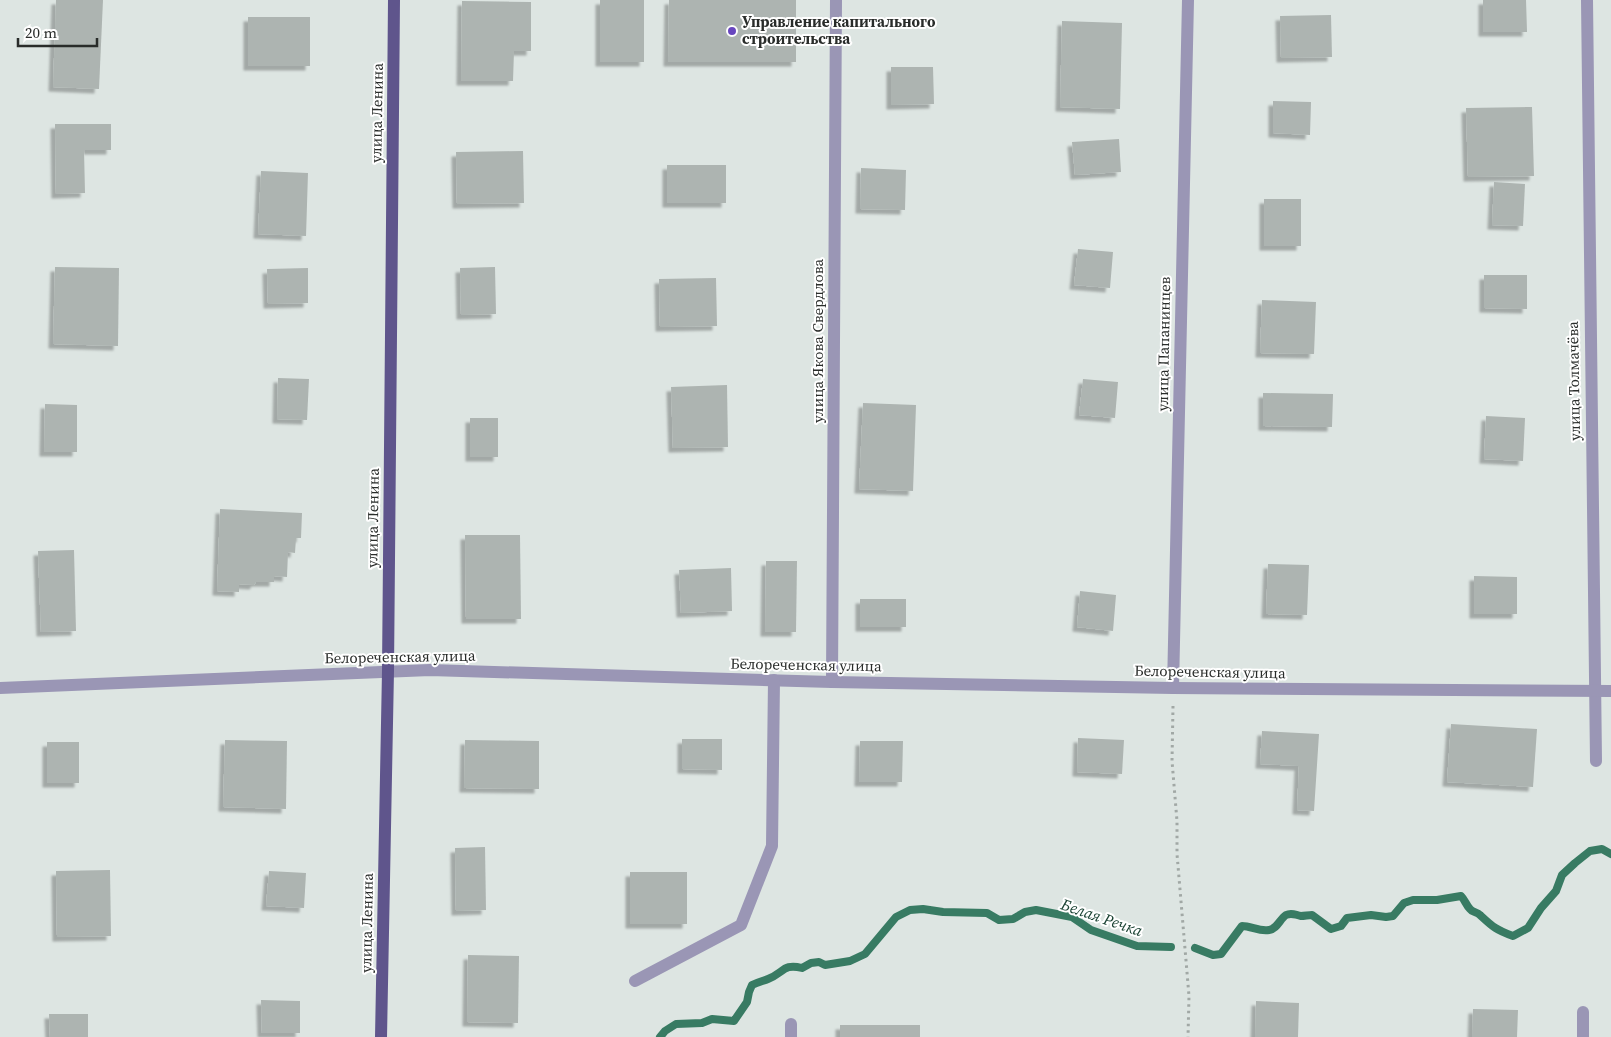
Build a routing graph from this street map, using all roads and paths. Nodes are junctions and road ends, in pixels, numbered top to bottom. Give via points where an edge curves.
1 (394, 0) edge
2 (836, 0) edge
3 (1188, 0) edge
4 (1587, 0) edge
5 (388, 671) junction
6 (774, 680) junction
7 (832, 682) junction
8 (0, 688) edge
9 (1173, 688) junction
10 (1611, 691) edge
11 (1594, 692) junction
12 (1596, 761) dead end
13 (635, 982) dead end
14 (1583, 1012) dead end
15 (381, 1037) edge
16 (1188, 1037) edge
17 (1583, 1037) edge

1 - 5 main road, улица Ленина
2 - 7 street, улица Якова Свердлова
3 - 9 street, улица Папанинцев
4 - 11 street, улица Толмачёва
5 - 6 street, Белореченская улица
5 - 8 street, Белореченская улица
5 - 15 main road, улица Ленина
6 - 7 street, Белореченская улица
6 - 13 street via 772,846 741,925
7 - 9 street, Белореченская улица
9 - 11 street, Белореченская улица
9 - 16 path via 1172,761
10 - 11 street, Белореченская улица
11 - 12 street, улица Толмачёва
14 - 17 street

